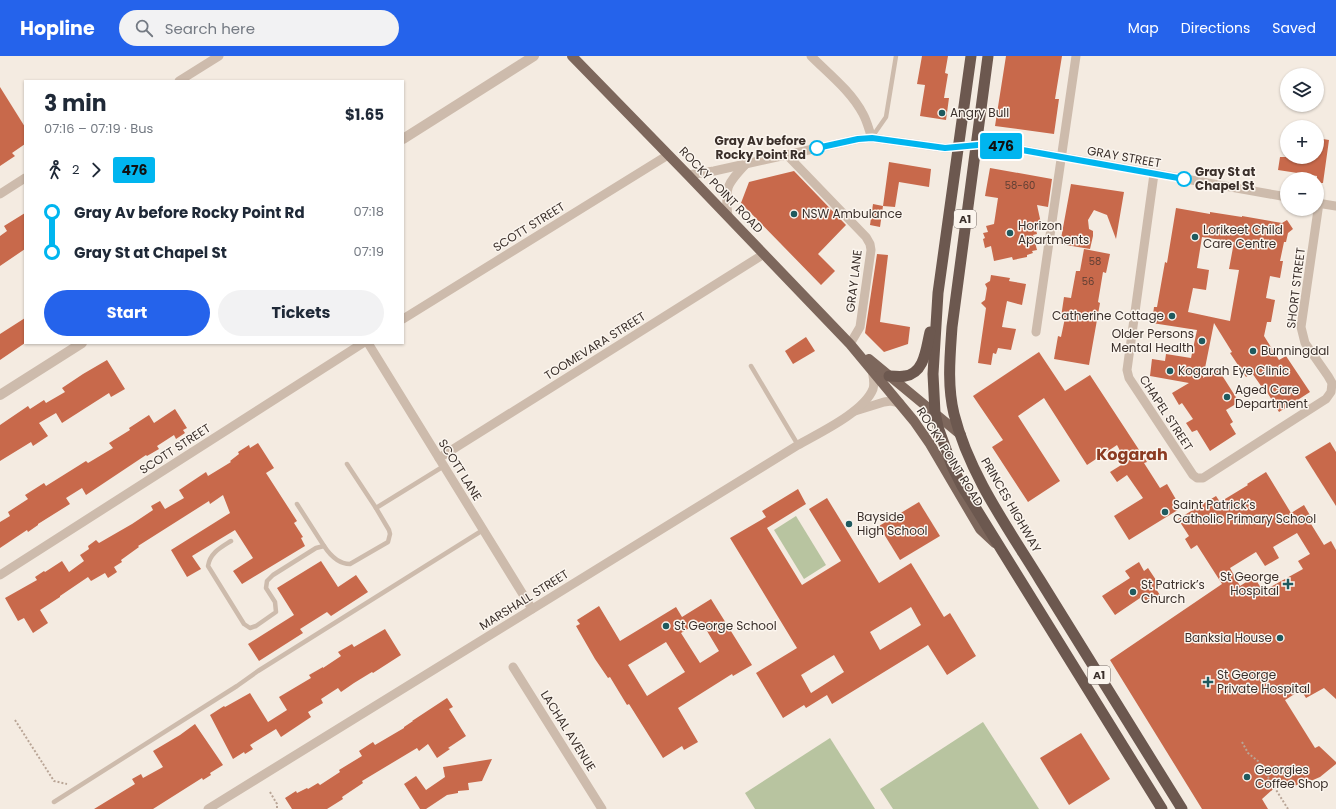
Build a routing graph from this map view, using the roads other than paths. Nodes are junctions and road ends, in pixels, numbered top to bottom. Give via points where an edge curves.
1 (218, 56) edge
2 (534, 56) edge
3 (572, 56) edge
4 (810, 56) edge
5 (896, 56) edge
6 (971, 56) edge
7 (988, 56) edge
8 (1076, 56) edge
9 (181, 80) edge
10 (404, 138) edge
11 (872, 138) junction
12 (976, 145) junction
13 (958, 147) junction
14 (668, 155) junction
15 (787, 155) junction
16 (1061, 158) junction
17 (746, 164) junction
18 (1154, 174) junction
19 (688, 175) junction
20 (24, 179) edge
21 (0, 194) edge
22 (1280, 197) edge
23 (1324, 204) edge
24 (1336, 206) edge
25 (728, 216) junction
26 (1316, 216) edge
27 (764, 254) junction
28 (938, 293) junction
29 (404, 318) edge
30 (1036, 332) dead end
31 (80, 344) edge
32 (361, 344) edge
33 (369, 344) edge
34 (850, 344) junction
35 (751, 366) dead end
36 (872, 370) junction
37 (889, 376) junction
38 (1331, 392) joint
39 (0, 395) edge
40 (900, 403) junction
41 (854, 412) junction
42 (935, 413) junction
43 (961, 435) junction
44 (798, 445) junction
45 (439, 458) junction
46 (347, 464) dead end
47 (444, 466) junction
48 (297, 504) dead end
49 (376, 508) junction
50 (484, 530) junction
51 (231, 541) dead end
52 (324, 546) junction
53 (998, 546) junction
54 (0, 575) edge
55 (532, 609) junction
56 (513, 666) dead end
57 (54, 802) dead end
58 (208, 809) edge
59 (602, 809) edge
60 (1162, 809) edge
61 (1182, 809) edge

1 - 9 street
2 - 10 street
3 - 14 main road, ROCKY POINT ROAD
4 - 11 street via 855,102 864,115
5 - 11 lane via 886,117
6 - 13 highway, A1
7 - 12 highway, PRINCES HIGHWAY / A1
8 - 16 street
11 - 13 street, GRAY STREET via 945,148
11 - 15 street, GRAY STREET via 846,141
12 - 13 street, GRAY STREET
12 - 16 street, GRAY STREET via 989,144
12 - 43 highway, PRINCES HIGHWAY / A1 via 955,293 949,362 951,399
13 - 28 highway, A1
14 - 19 main road, ROCKY POINT ROAD
14 - 29 street, SCOTT STREET
15 - 17 street, GRAY STREET
15 - 34 street, GRAY LANE via 870,244 872,250 860,327
16 - 18 street, GRAY STREET
16 - 30 street
17 - 19 street, GRAY STREET
17 - 25 street via 727,188
18 - 22 street, GRAY STREET
18 - 38 street, CHAPEL STREET via 1127,370 1129,378 1192,475 1203,478 1326,399
19 - 25 main road, ROCKY POINT ROAD
20 - 21 street
23 - 24 street
25 - 27 main road, ROCKY POINT ROAD
26 - 38 street, SHORT STREET via 1301,333 1305,344 1328,376 1332,384
27 - 34 main road, ROCKY POINT ROAD
27 - 45 street, TOOMEVARA STREET
28 - 37 highway via 922,364 906,376
28 - 42 highway, A1 via 933,374
31 - 39 street
32 - 54 street, SCOTT STREET
33 - 45 street, SCOTT LANE
34 - 36 main road, ROCKY POINT ROAD
34 - 37 main road, ROCKY POINT ROAD
35 - 44 lane
36 - 40 main road, ROCKY POINT ROAD
36 - 41 street, MARSHALL STREET via 873,390
37 - 42 main road, ROCKY POINT ROAD
40 - 41 street, MARSHALL STREET via 884,402
40 - 53 main road, ROCKY POINT ROAD via 930,444 980,529
41 - 44 street, MARSHALL STREET
42 - 43 main road, ROCKY POINT ROAD
42 - 53 highway, A1 via 952,466
43 - 61 highway, PRINCES HIGHWAY / A1 via 972,465 1001,516
44 - 55 street, MARSHALL STREET
45 - 47 street, SCOTT LANE
46 - 49 lane
47 - 49 lane
47 - 50 street, SCOTT LANE
48 - 52 lane
49 - 52 lane via 389,530 388,542 350,564 336,560
50 - 55 street, SCOTT LANE
50 - 57 lane
51 - 52 lane via 213,553 208,566 244,624 250,628 276,612 276,602 266,588 267,581 316,548
53 - 60 highway, A1
55 - 58 street, MARSHALL STREET
56 - 59 street, LACHAL AVENUE

